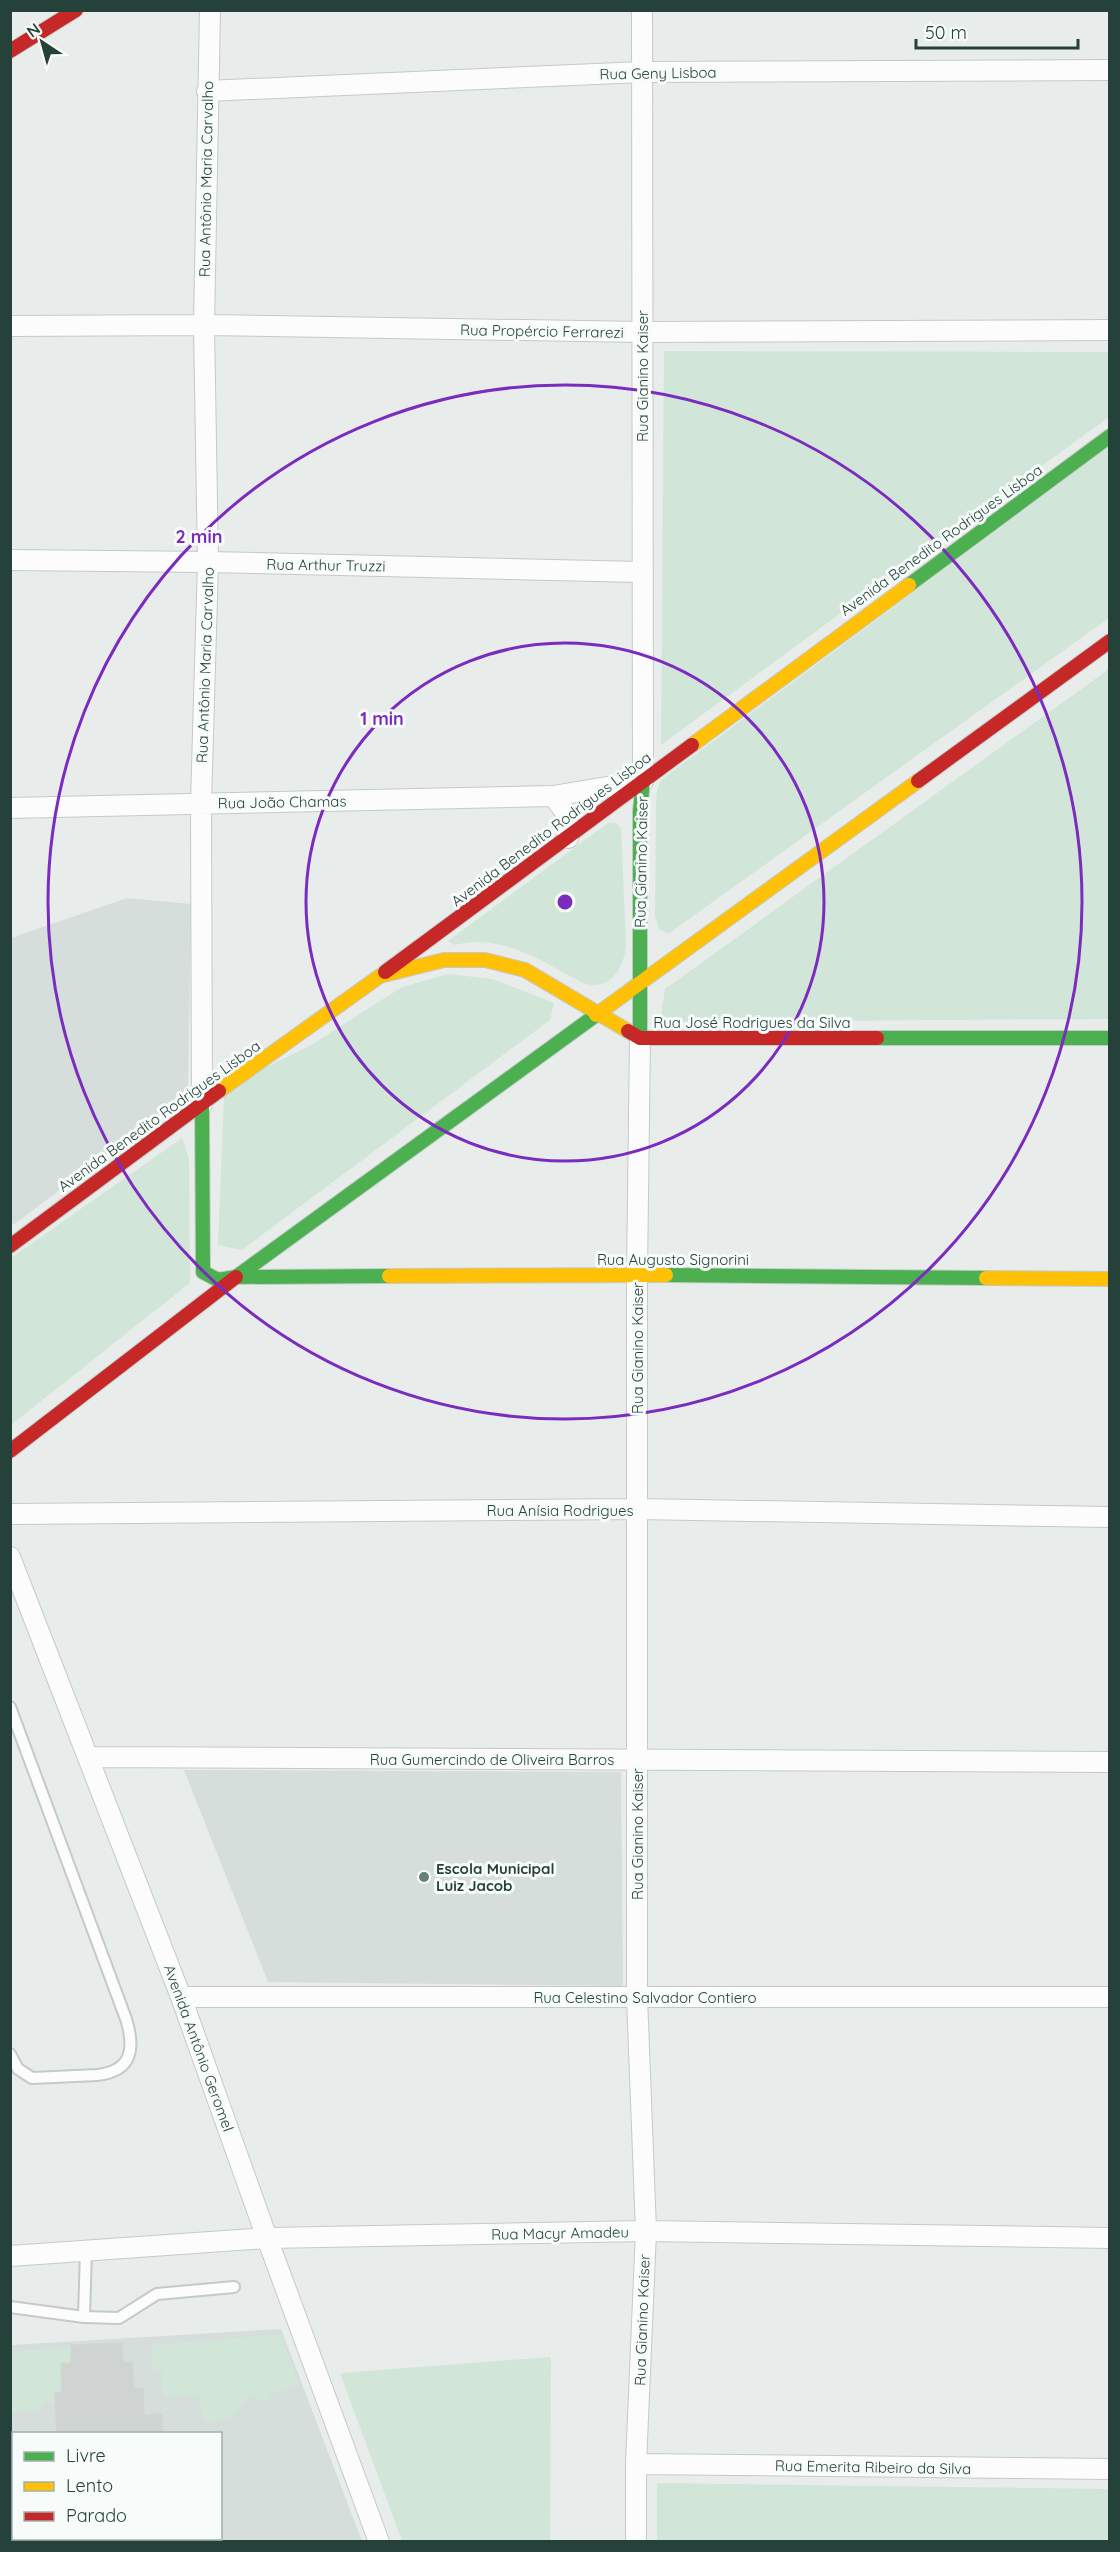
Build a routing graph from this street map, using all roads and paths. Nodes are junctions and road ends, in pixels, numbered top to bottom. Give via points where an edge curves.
1 (76, 10) edge
2 (210, 10) edge
3 (642, 10) edge
4 (10, 51) edge
5 (1110, 70) edge
6 (642, 72) junction
7 (207, 91) junction
8 (204, 325) junction
9 (10, 326) edge
10 (1110, 330) edge
11 (642, 332) junction
12 (1110, 436) edge
13 (10, 560) edge
14 (207, 562) junction
15 (641, 572) junction
16 (1110, 641) edge
17 (643, 781) junction
18 (553, 796) junction
19 (201, 803) junction
20 (10, 808) edge
21 (568, 838) junction
22 (380, 976) junction
23 (640, 983) junction
24 (598, 1012) junction
25 (640, 1038) junction
26 (1110, 1038) edge
27 (202, 1104) junction
28 (10, 1246) edge
29 (637, 1275) junction
30 (236, 1277) junction
31 (1110, 1278) edge
32 (10, 1450) edge
33 (638, 1509) junction
34 (10, 1514) edge
35 (1110, 1517) edge
36 (10, 1557) edge
37 (10, 1707) edge
38 (90, 1757) junction
39 (638, 1760) junction
40 (1110, 1762) edge
41 (1110, 1996) edge
42 (181, 1997) junction
43 (637, 1997) junction
44 (10, 2054) edge
45 (646, 2231) junction
46 (267, 2238) junction
47 (1110, 2238) edge
48 (86, 2251) junction
49 (10, 2256) edge
50 (234, 2287) dead end
51 (10, 2307) edge
52 (84, 2317) junction
53 (636, 2464) junction
54 (1110, 2469) edge
55 (380, 2541) edge
56 (636, 2541) edge

1 - 4 main road
2 - 7 street, Rua Antônio Maria Carvalho
3 - 6 street, Rua Gianino Kaiser
5 - 6 street, Rua Geny Lisboa
6 - 7 street, Rua Geny Lisboa
6 - 11 street, Rua Gianino Kaiser
7 - 8 street, Rua Antônio Maria Carvalho
8 - 9 street, Rua Propércio Ferrarezi
8 - 11 street, Rua Propércio Ferrarezi
8 - 14 street, Rua Antônio Maria Carvalho
10 - 11 street, Rua Propércio Ferrarezi
11 - 15 street, Rua Gianino Kaiser
12 - 17 main road, Avenida Benedito Rodrigues Lisboa
13 - 14 street, Rua Arthur Truzzi
14 - 15 street, Rua Arthur Truzzi
14 - 19 street, Rua Antônio Maria Carvalho
15 - 17 street, Rua Gianino Kaiser
16 - 23 main road
17 - 18 street, Rua João Chamas
17 - 21 main road, Avenida Benedito Rodrigues Lisboa
17 - 23 main road, Rua Gianino Kaiser
18 - 19 street, Rua João Chamas
18 - 21 street via 567,814
19 - 20 street, Rua João Chamas
19 - 27 street, Rua Antônio Maria Carvalho
21 - 22 main road, Avenida Benedito Rodrigues Lisboa
22 - 24 main road, Rua José Rodrigues da Silva via 444,960 485,960 525,970
22 - 27 main road, Avenida Benedito Rodrigues Lisboa
23 - 24 main road
23 - 25 main road, Rua Gianino Kaiser
24 - 25 main road, Rua José Rodrigues da Silva
24 - 30 main road
25 - 26 main road, Rua José Rodrigues da Silva
25 - 29 street, Rua Gianino Kaiser
27 - 28 main road, Avenida Benedito Rodrigues Lisboa
27 - 30 main road, Rua Augusto Signorini via 203,1272 219,1280
29 - 30 main road, Rua Augusto Signorini
29 - 31 main road, Rua Augusto Signorini
29 - 33 street, Rua Gianino Kaiser
30 - 32 main road
33 - 34 street, Rua Anísia Rodrigues
33 - 35 street, Rua Anísia Rodrigues
33 - 39 street, Rua Gianino Kaiser
36 - 38 street, Avenida Antônio Geromel
37 - 44 lane via 132,2042 125,2062 107,2073 97,2074 32,2078 18,2069
38 - 39 street, Rua Gumercindo de Oliveira Barros
38 - 42 street, Avenida Antônio Geromel
39 - 40 street, Rua Gumercindo de Oliveira Barros
39 - 43 street, Rua Gianino Kaiser
41 - 43 street, Rua Celestino Salvador Contiero
42 - 43 street, Rua Celestino Salvador Contiero
42 - 46 street, Avenida Antônio Geromel
43 - 45 street, Rua Gianino Kaiser
45 - 46 street, Rua Macyr Amadeu
45 - 47 street, Rua Macyr Amadeu
45 - 53 street, Rua Gianino Kaiser
46 - 48 street, Rua Macyr Amadeu
46 - 55 street, Avenida Antônio Geromel
48 - 49 street, Rua Macyr Amadeu
48 - 52 lane
50 - 52 lane via 158,2294 119,2318
51 - 52 lane
53 - 54 street, Rua Emerita Ribeiro da Silva
53 - 56 street, Rua Gianino Kaiser

